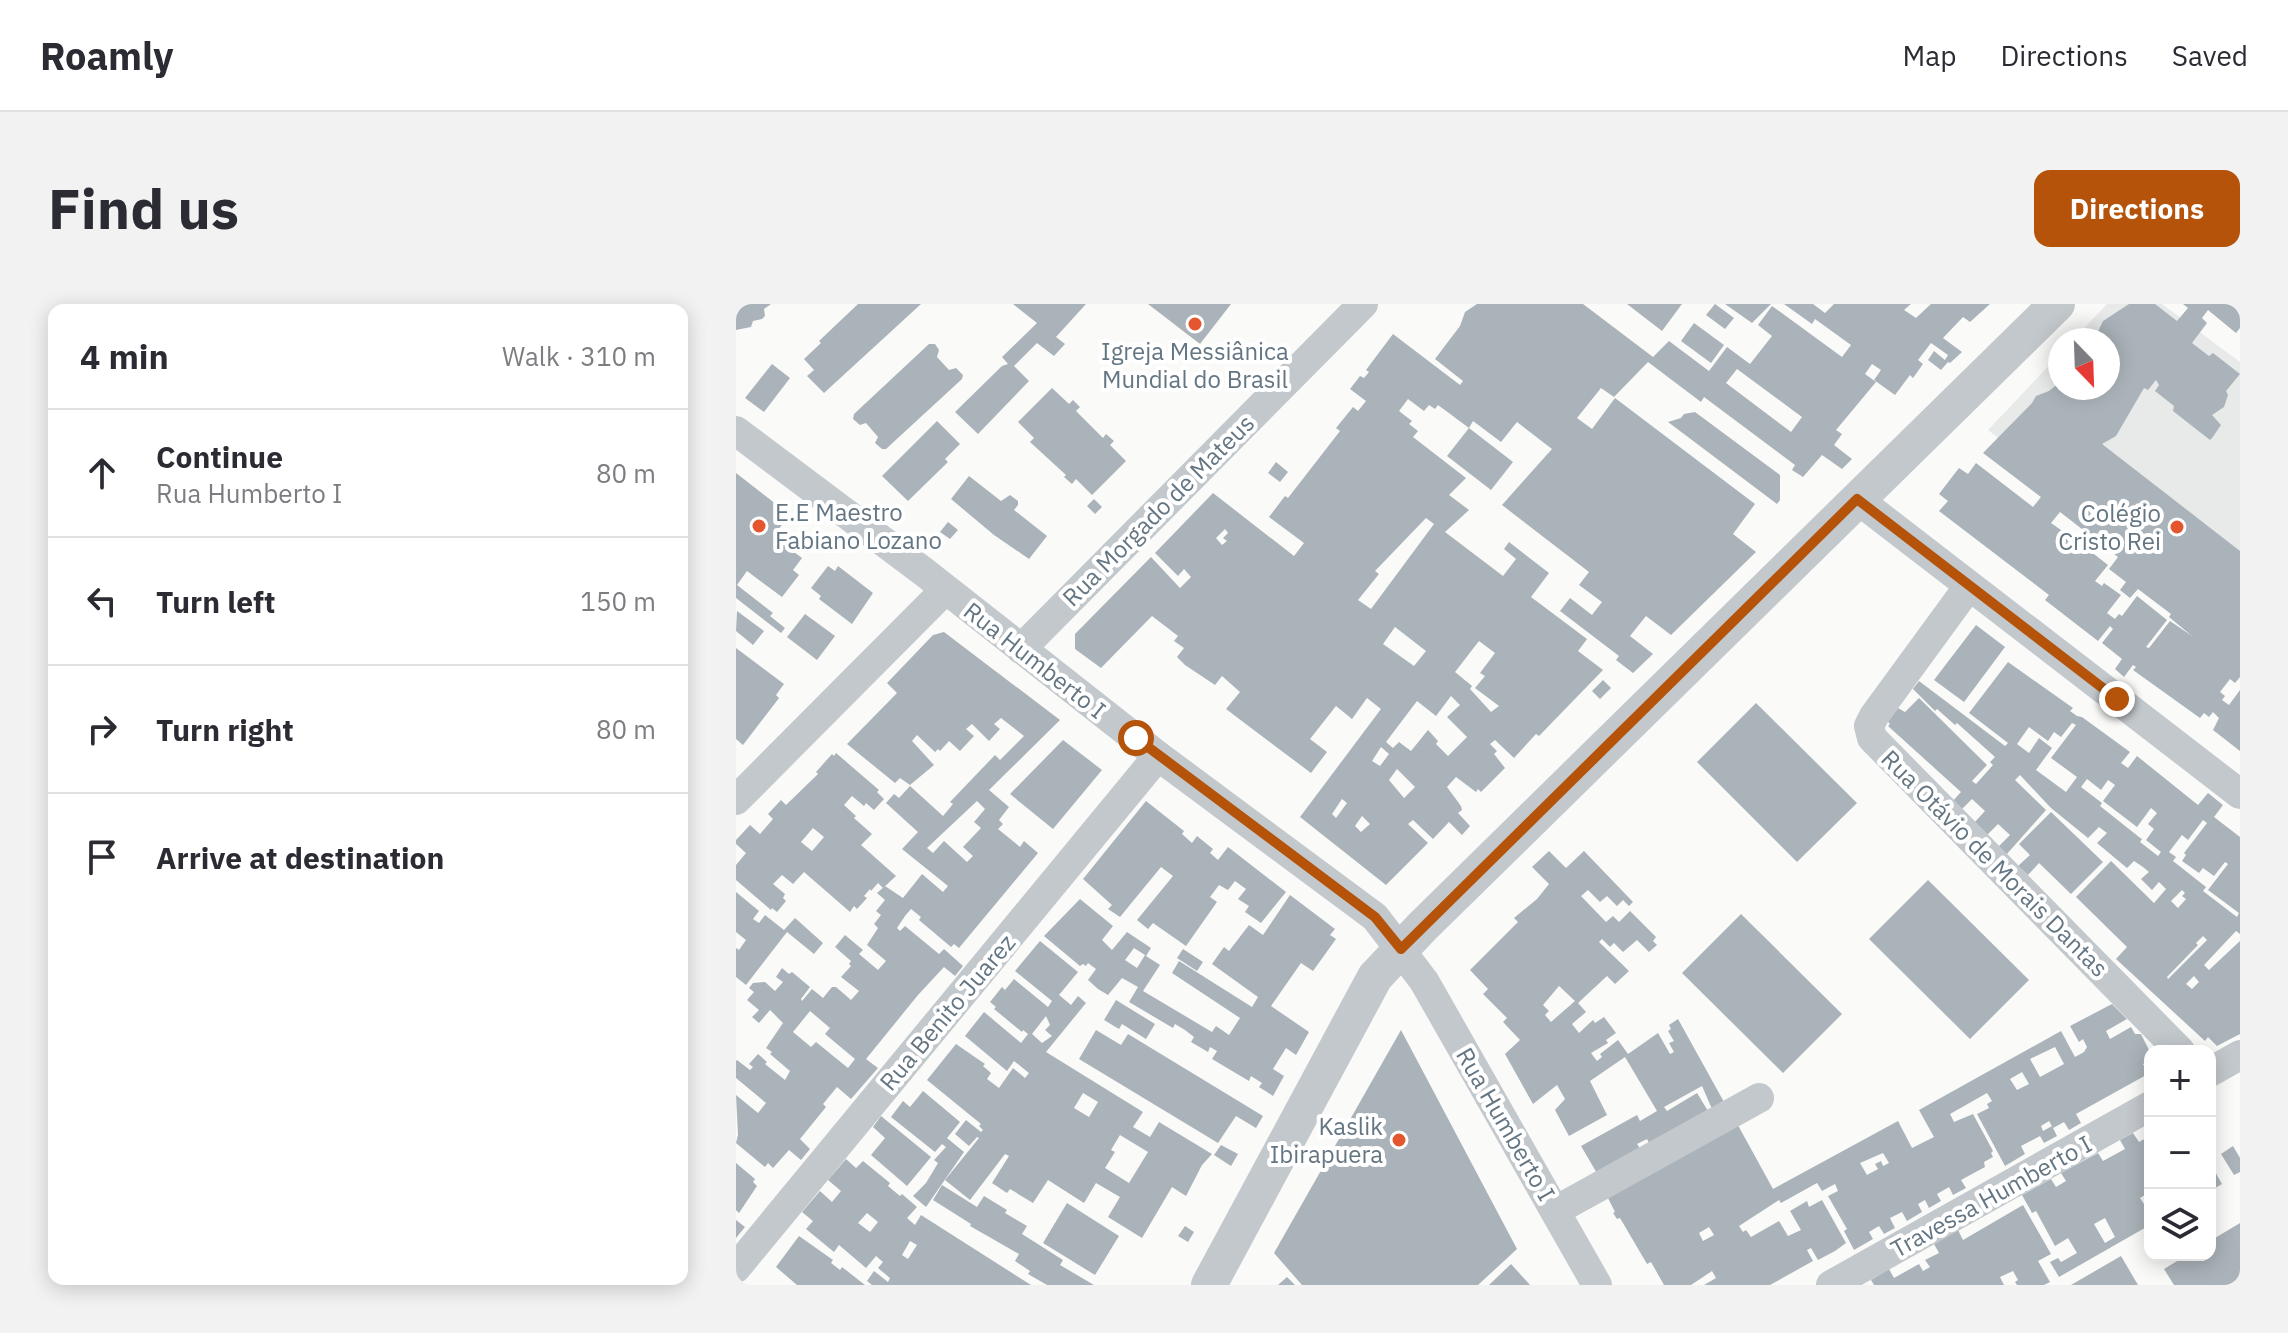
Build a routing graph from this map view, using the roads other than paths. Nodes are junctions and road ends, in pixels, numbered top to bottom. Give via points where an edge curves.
1 (1363, 304) edge
2 (2050, 306) edge
3 (736, 431) edge
4 (1857, 499) junction
5 (1969, 586) junction
6 (945, 590) junction
7 (1021, 649) junction
8 (1158, 756) junction
9 (2240, 794) edge
10 (736, 800) edge
11 (1401, 949) junction
12 (2174, 1045) edge
13 (2240, 1055) edge
14 (2216, 1069) edge
15 (1759, 1098) dead end
16 (2144, 1109) edge
17 (1555, 1211) junction
18 (736, 1268) edge
19 (1209, 1285) edge
20 (1597, 1285) edge
21 (1831, 1285) edge

1 - 7 street, Rua Morgado de Mateus
2 - 4 street
3 - 6 street, Rua Humberto I
4 - 5 street
4 - 11 street
5 - 9 street
5 - 12 street, Rua Otávio de Morais Dantas via 1874,716 1869,726 1872,738
6 - 7 street, Rua Humberto I
6 - 10 street
7 - 8 street, Rua Humberto I
8 - 11 street, Rua Humberto I via 1375,917
8 - 18 street, Rua Benito Juarez
11 - 17 street, Rua Humberto I
11 - 19 street via 1375,977
13 - 14 street
15 - 17 street
16 - 21 street, Travessa Humberto I
17 - 20 street, Rua Humberto I

